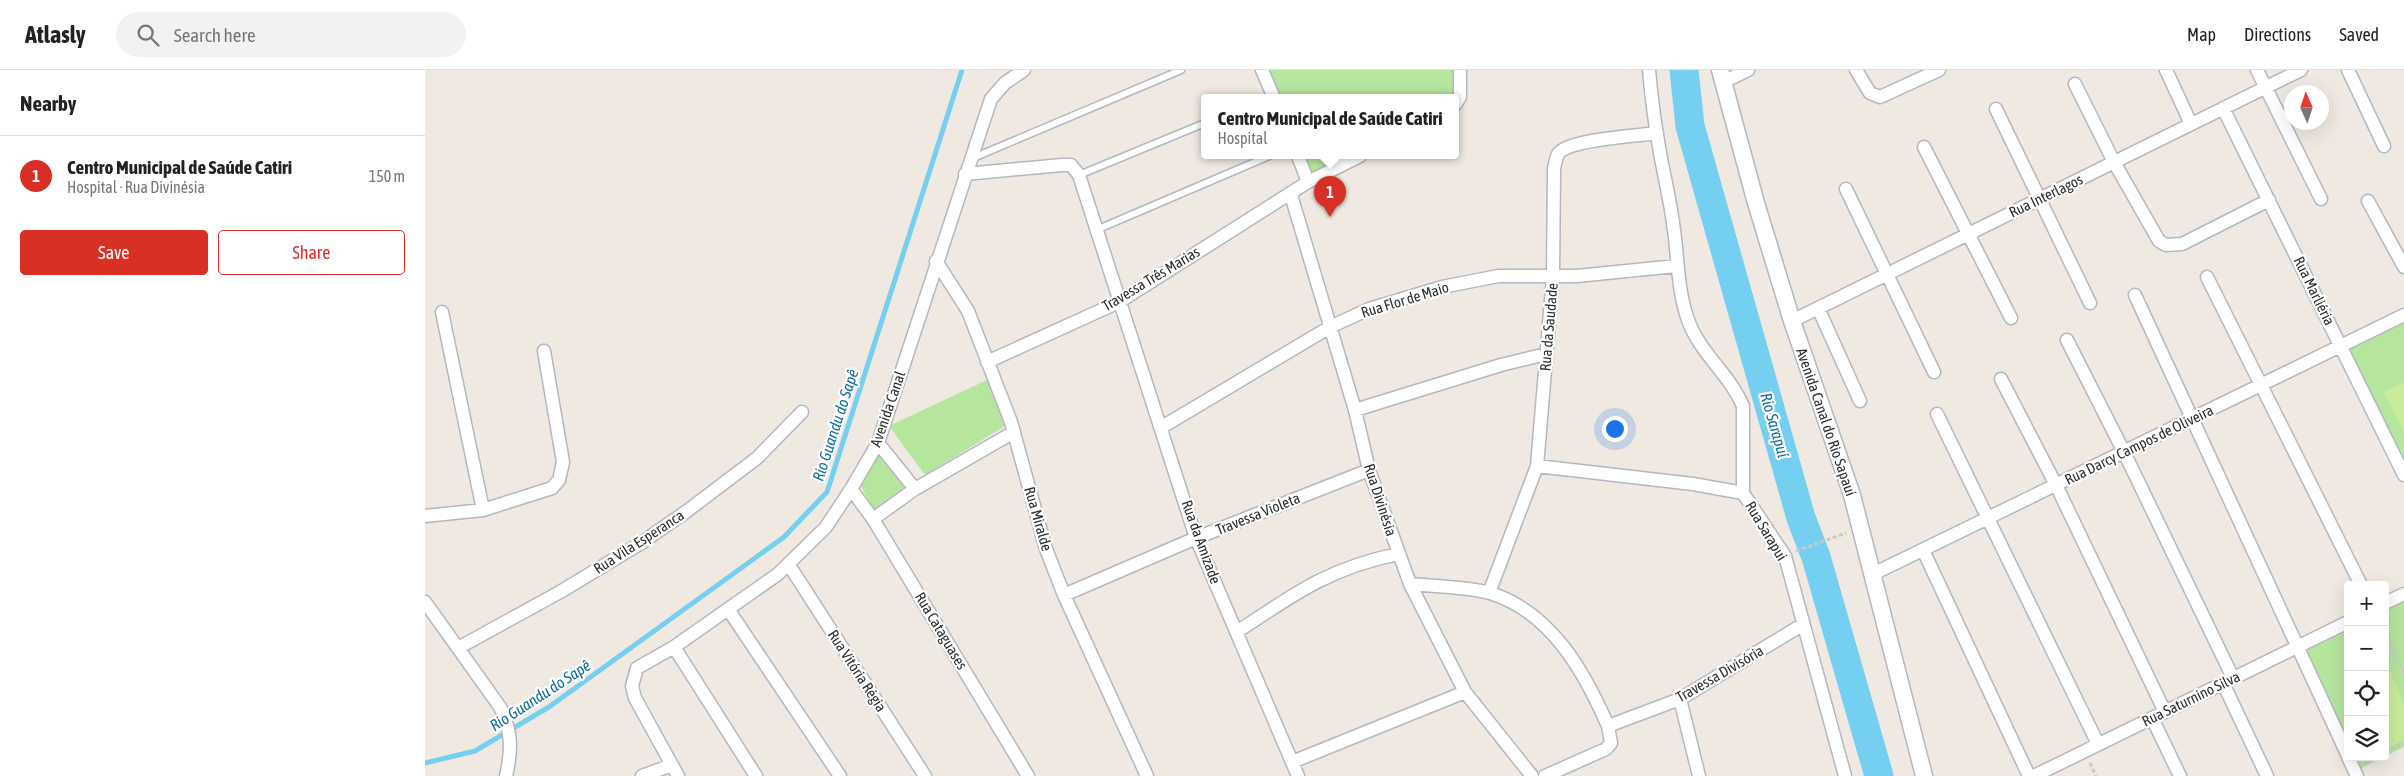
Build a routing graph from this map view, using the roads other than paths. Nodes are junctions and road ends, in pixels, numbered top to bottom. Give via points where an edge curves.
1 (1025, 70) edge
2 (1181, 70) edge
3 (1262, 70) edge
4 (1460, 70) edge
5 (1649, 70) edge
6 (1748, 70) edge
7 (1855, 70) edge
8 (1939, 70) edge
9 (2166, 70) edge
10 (2257, 70) edge
11 (2301, 70) edge
12 (2348, 70) edge
13 (1721, 76) edge
14 (2075, 84) dead end
15 (2266, 88) junction
16 (1270, 94) edge
17 (1459, 99) edge
18 (2223, 108) junction
19 (1996, 109) dead end
20 (2191, 124) junction
21 (1201, 125) edge
22 (1656, 133) junction
23 (2384, 146) dead end
24 (1924, 147) dead end
25 (972, 159) junction
26 (1262, 159) edge
27 (1299, 159) edge
28 (1354, 159) edge
29 (2114, 162) junction
30 (965, 174) junction
31 (1079, 175) junction
32 (1308, 182) junction
33 (1846, 189) dead end
34 (1291, 195) junction
35 (2039, 199) junction
36 (2321, 199) dead end
37 (2269, 200) junction
38 (2368, 201) dead end
39 (1096, 230) junction
40 (1969, 234) junction
41 (936, 261) junction
42 (1677, 266) junction
43 (2404, 267) edge
44 (1888, 274) junction
45 (1553, 276) junction
46 (2207, 277) dead end
47 (2135, 296) dead end
48 (1119, 302) junction
49 (2091, 303) dead end
50 (1818, 308) junction
51 (442, 312) dead end
52 (2404, 315) edge
53 (2011, 318) dead end
54 (1791, 322) junction
55 (1330, 327) junction
56 (2067, 340) dead end
57 (2341, 346) junction
58 (544, 351) dead end
59 (1546, 354) junction
60 (987, 362) junction
61 (1934, 372) dead end
62 (2001, 379) dead end
63 (2259, 386) junction
64 (1860, 401) dead end
65 (1355, 410) junction
66 (802, 412) dead end
67 (1937, 414) dead end
68 (2193, 418) junction
69 (1162, 427) junction
70 (1014, 432) junction
71 (878, 443) junction
72 (2124, 452) junction
73 (1537, 466) junction
74 (1369, 470) junction
75 (2404, 475) edge
76 (2055, 485) junction
77 (851, 488) junction
78 (915, 489) junction
79 (1743, 494) junction
80 (483, 510) junction
81 (425, 516) edge
82 (1989, 518) junction
83 (873, 519) junction
84 (1196, 538) junction
85 (1923, 550) junction
86 (1398, 554) junction
87 (789, 565) junction
88 (1873, 574) junction
89 (2359, 581) edge
90 (1410, 584) junction
91 (1489, 593) junction
92 (2404, 594) edge
93 (1064, 595) junction
94 (2389, 601) edge
95 (425, 602) edge
96 (728, 609) junction
97 (2344, 624) edge
98 (1803, 625) junction
99 (1237, 632) junction
100 (2297, 646) junction
101 (674, 647) junction
102 (458, 648) junction
103 (2228, 681) junction
104 (1465, 692) junction
105 (1680, 699) junction
106 (2165, 712) junction
107 (2152, 718) junction
108 (1608, 726) junction
109 (2098, 744) junction
110 (2344, 748) edge
111 (2350, 761) edge
112 (1292, 762) junction
113 (675, 770) edge
114 (506, 776) edge
115 (641, 776) edge
116 (756, 776) edge
117 (840, 776) edge
118 (925, 776) edge
119 (1028, 776) edge
120 (1147, 776) edge
121 (1298, 776) edge
122 (1532, 776) edge
123 (1545, 776) edge
124 (1699, 776) edge
125 (1845, 776) edge
126 (1924, 776) edge
127 (2029, 776) edge
128 (2034, 776) edge
129 (2180, 776) edge
130 (2267, 776) edge
131 (2357, 776) edge

1 - 25 street, Avenida Canal via 1005,83 991,99
2 - 25 lane
3 - 16 street
4 - 17 street
5 - 22 street
6 - 13 street
7 - 8 street via 1871,93 1880,97
9 - 20 street
10 - 15 street
11 - 15 street, Rua Interlagos
12 - 23 street
13 - 54 street, Avenida Canal do Rio Sapauí
14 - 29 street
15 - 18 street, Rua Interlagos
15 - 36 street
18 - 20 street, Rua Interlagos
18 - 37 street, Rua Marliéria
19 - 35 street
20 - 29 street, Rua Interlagos
21 - 31 lane
22 - 42 street via 1673,222
22 - 45 street, Rua da Saudade via 1589,142 1566,147 1559,153 1554,169
24 - 40 street
25 - 30 street, Avenida Canal
26 - 39 lane
27 - 32 street
28 - 32 street, Travessa Três Marias
29 - 35 street, Rua Interlagos
29 - 37 street via 2159,241 2175,246
30 - 31 street via 1062,165 1071,166
30 - 41 street, Avenida Canal
31 - 39 street, Rua da Amizade
32 - 34 street, Travessa Três Marias
33 - 44 street
34 - 48 street, Travessa Três Marias
34 - 55 street, Rua Divinésia
35 - 40 street, Rua Interlagos
35 - 49 street
37 - 57 street, Rua Marliéria
38 - 43 street
39 - 48 street, Rua da Amizade
40 - 44 street, Rua Interlagos
40 - 53 street
41 - 60 street, Rua Miralde via 968,311
41 - 71 street, Avenida Canal
42 - 45 street, Rua Flor de Maio
42 - 79 street, Rua Sarapui via 1687,318 1707,355 1727,378 1743,406
44 - 50 street, Rua Interlagos
44 - 61 street
45 - 55 street, Rua Flor de Maio via 1498,276 1442,287 1369,309
45 - 59 street, Rua da Saudade
46 - 63 street
47 - 68 street
48 - 60 street, Travessa Três Marias
48 - 69 street, Rua da Amizade
50 - 54 street, Rua Interlagos
50 - 64 street
51 - 80 street
52 - 57 street, Rua Darcy Campos de Oliveira
54 - 88 street, Avenida Canal do Rio Sapauí via 1840,455
55 - 65 street, Rua Divinésia
55 - 69 street, Rua Flor de Maio
56 - 72 street
57 - 63 street, Rua Darcy Campos de Oliveira
57 - 75 street, Rua Marliéria
58 - 80 street via 563,462 559,480 552,488
59 - 65 street
59 - 73 street, Rua da Saudade
60 - 70 street, Rua Miralde
62 - 76 street
63 - 68 street, Rua Darcy Campos de Oliveira
63 - 89 street
65 - 74 street, Rua Divinésia
66 - 102 street, Rua Vila Esperanca via 757,458 679,516 560,592
67 - 82 street
68 - 72 street, Rua Darcy Campos de Oliveira
68 - 100 street
69 - 84 street, Rua da Amizade
70 - 78 street
70 - 93 street, Rua Miralde via 1046,550
71 - 77 street, Avenida Canal
71 - 78 street
72 - 76 street, Rua Darcy Campos de Oliveira
72 - 103 street
73 - 79 street via 1693,484
73 - 91 street, Rua da Saudade
74 - 84 street, Travessa Violeta
74 - 86 street, Rua Divinésia
76 - 82 street, Rua Darcy Campos de Oliveira
76 - 106 street
77 - 83 street, Rua Cataguases
77 - 87 street, Avenida Canal via 826,528
78 - 83 street
79 - 98 street, Rua Sarapui via 1785,556
80 - 81 street
82 - 85 street, Rua Darcy Campos de Oliveira
82 - 109 street
83 - 119 street, Rua Cataguases
84 - 93 street, Travessa Violeta
84 - 99 street, Rua da Amizade
85 - 88 street, Rua Darcy Campos de Oliveira
85 - 127 street
86 - 90 street, Rua Divinésia
86 - 99 street via 1338,571 1301,589
87 - 96 street, Avenida Canal
87 - 118 street, Rua Vitória Régia
88 - 126 street, Avenida Canal do Rio Sapauí
90 - 91 street
90 - 104 street, Rua Divinésia
91 - 108 street via 1533,614 1551,631 1566,649
92 - 94 street
93 - 120 street, Rua Miralde
95 - 102 street
96 - 101 street, Avenida Canal
96 - 117 street
97 - 100 street, Rua Saturnino Silva
98 - 105 street, Travessa Divisória
98 - 125 street, Rua Sarapui
99 - 112 street, Rua da Amizade
100 - 103 street, Rua Saturnino Silva
100 - 110 street
101 - 113 street, Avenida Canal via 637,668 632,686 635,698
101 - 116 street
102 - 114 street via 500,707 509,726 512,746
103 - 106 street, Rua Saturnino Silva
103 - 130 street
104 - 112 street
104 - 122 street, Rua Divinésia
105 - 108 street, Travessa Divisória
105 - 124 street
106 - 107 street, Rua Saturnino Silva
107 - 109 street, Rua Saturnino Silva
107 - 129 street
108 - 123 street via 1611,743 1606,749
109 - 128 street, Rua Saturnino Silva
111 - 131 street
112 - 121 street, Rua da Amizade
113 - 115 street

